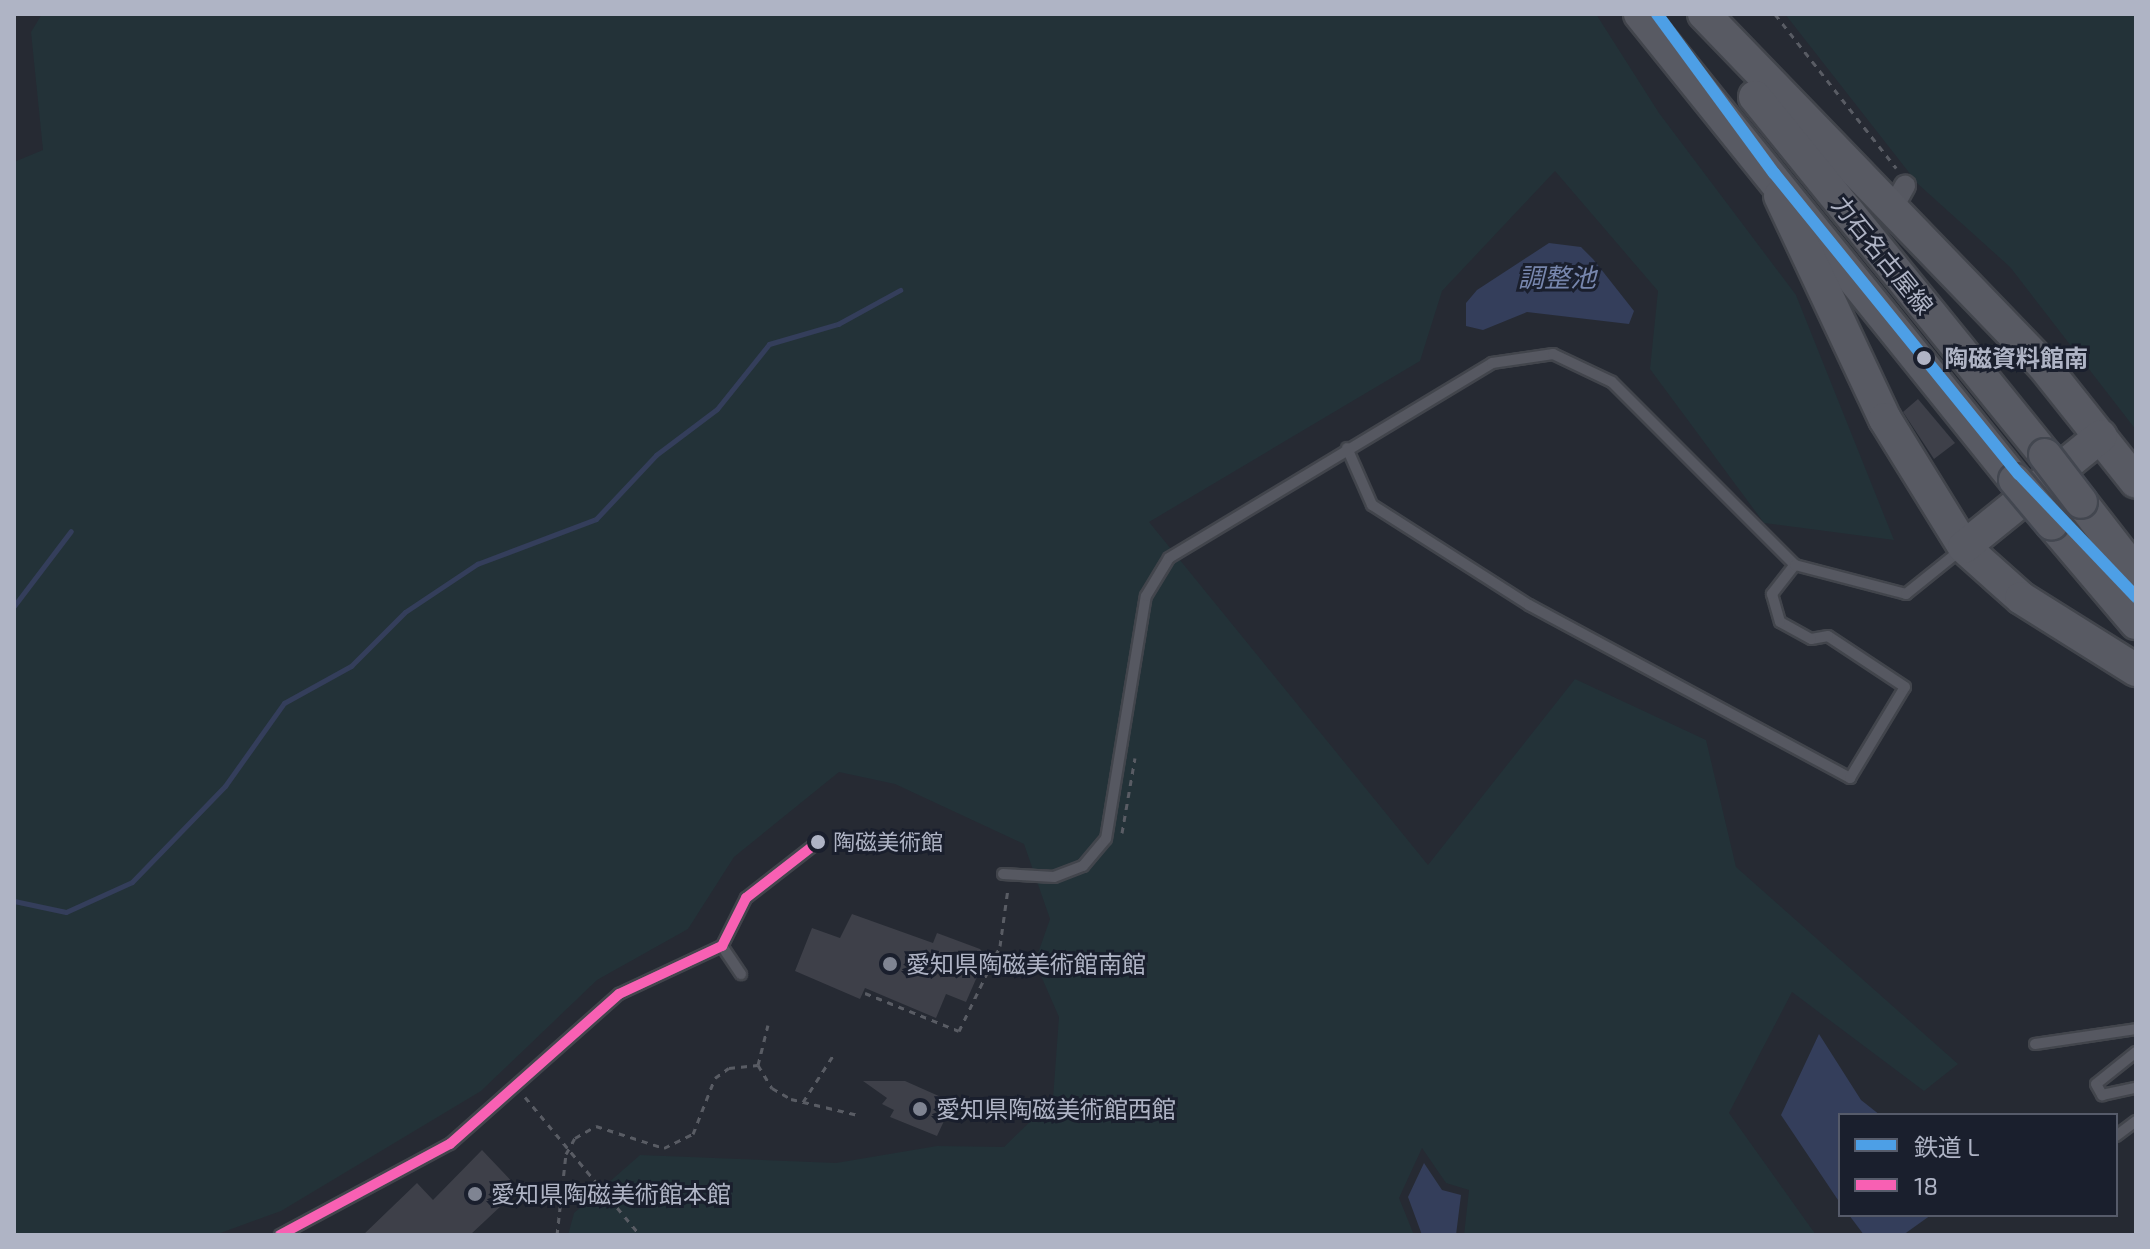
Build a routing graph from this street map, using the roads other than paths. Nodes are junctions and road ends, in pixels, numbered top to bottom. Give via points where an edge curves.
1 (1640, 14) edge
2 (1687, 14) edge
3 (1704, 14) edge
4 (1780, 196) junction
5 (2101, 436) junction
6 (1347, 448) junction
7 (2136, 482) edge
8 (1964, 547) junction
9 (1795, 565) junction
10 (2136, 573) edge
11 (2136, 623) edge
12 (2136, 670) edge
13 (818, 842) dead end
14 (1003, 874) dead end
15 (722, 946) junction
16 (741, 974) dead end
17 (2136, 1029) edge
18 (2035, 1044) dead end
19 (2136, 1052) edge
20 (2136, 1088) edge
21 (2136, 1121) edge
22 (2118, 1134) edge
23 (280, 1235) edge

1 - 4 main road, 力石名古屋線
2 - 10 main road, 力石名古屋線, bridge
3 - 5 main road via 1898,199
4 - 8 main road via 1885,419
4 - 11 main road, 力石名古屋線, bridge
5 - 7 main road
5 - 8 main road
6 - 9 lane via 1492,363 1553,354 1612,382
6 - 9 lane via 1372,505 1529,605 1850,778 1905,687 1828,636 1811,639 1780,622 1772,594
6 - 14 lane via 1169,558 1146,596 1106,839 1083,866 1054,877
8 - 9 lane via 1906,594
8 - 12 main road via 2021,598
13 - 15 lane via 746,898
15 - 16 lane
15 - 23 lane via 619,994 450,1144
17 - 18 lane
19 - 20 lane via 2096,1084 2102,1095
21 - 22 lane

